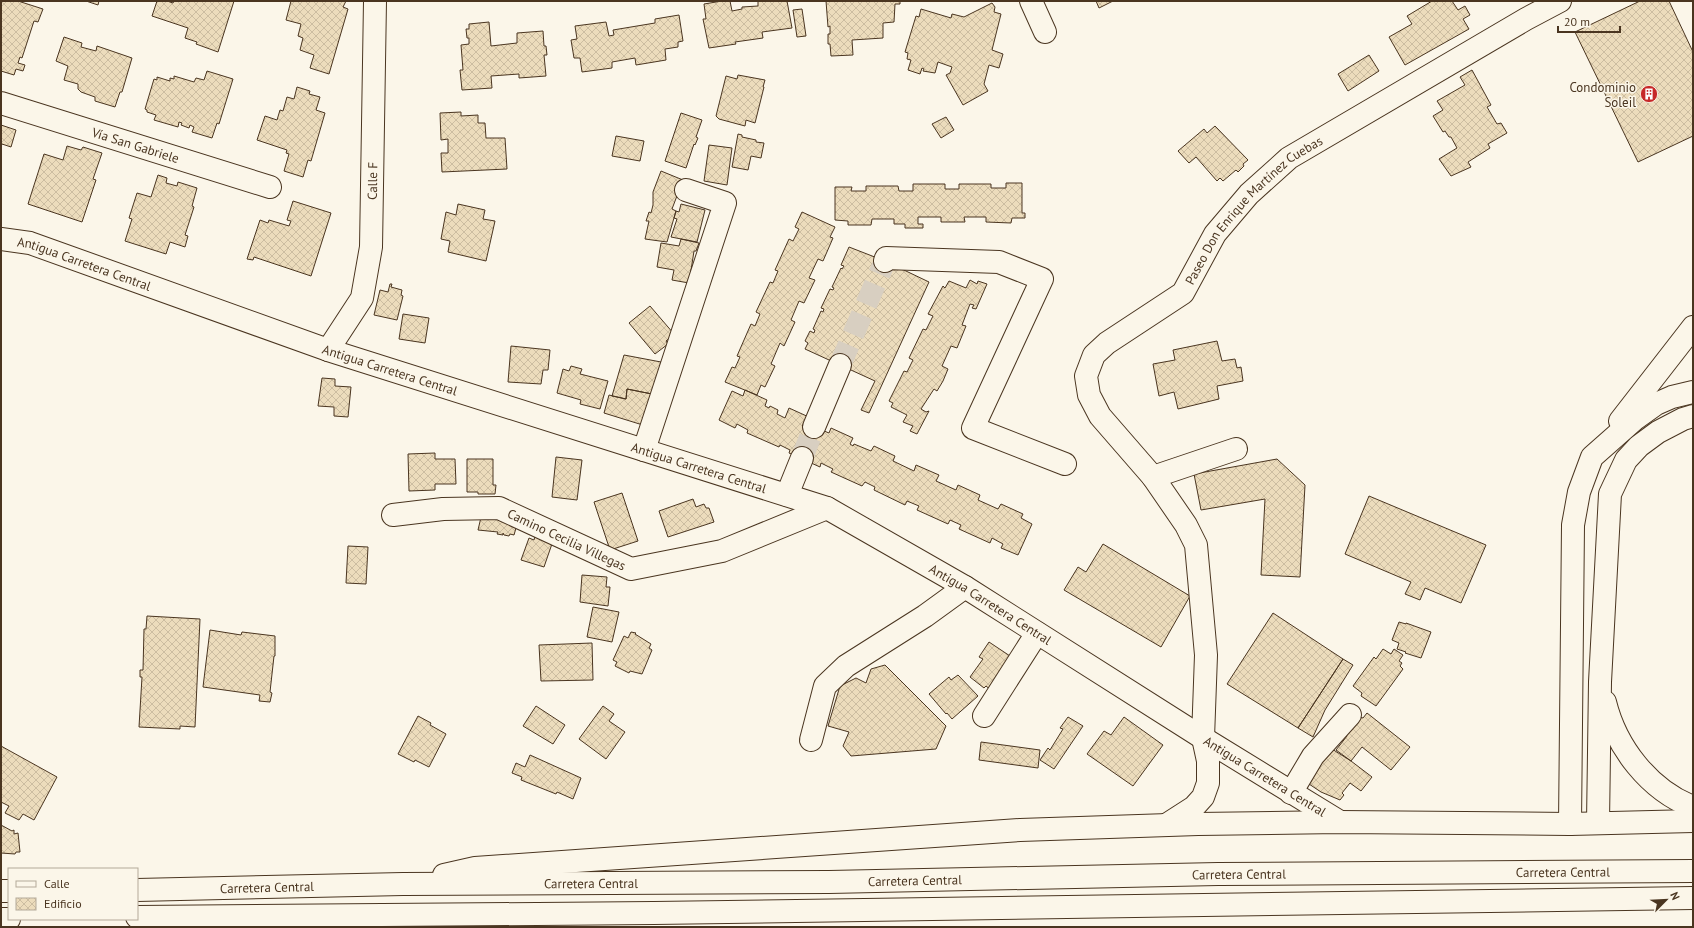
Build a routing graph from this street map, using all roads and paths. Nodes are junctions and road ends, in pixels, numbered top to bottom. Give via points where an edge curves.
1 (375, 1) edge
2 (1031, 1) edge
3 (1560, 1) edge
4 (1045, 32) dead end
5 (1, 103) edge
6 (270, 188) dead end
7 (686, 190) dead end
8 (1, 238) edge
9 (885, 261) dead end
10 (1693, 327) edge
11 (328, 350) junction
12 (840, 365) tunnel mouth
13 (1693, 392) edge
14 (1693, 416) edge
15 (814, 427) tunnel mouth
16 (1236, 449) dead end
17 (644, 450) junction
18 (1592, 457) junction
19 (802, 458) tunnel mouth
20 (1065, 464) dead end
21 (1153, 477) junction
22 (787, 495) junction
23 (827, 508) junction
24 (392, 515) dead end
25 (965, 587) junction
26 (1037, 633) junction
27 (1600, 682) junction
28 (1350, 715) dead end
29 (984, 716) dead end
30 (1203, 738) junction
31 (811, 740) dead end
32 (1291, 793) junction
33 (1693, 807) edge
34 (1693, 821) edge
35 (1340, 822) junction
36 (1598, 822) junction
37 (1570, 824) junction
38 (1166, 825) junction
39 (1693, 871) edge
40 (403, 884) junction
41 (138, 890) edge
42 (1693, 898) edge
43 (422, 915) junction
44 (142, 920) edge
45 (476, 927) edge

1 - 11 main road, Calle F via 371,247 362,298
2 - 4 main road
3 - 21 main road, Paseo Don Enrique Martínez Cuebas via 1289,158 1249,194 1215,234 1183,293 1107,343 1094,355 1086,376 1089,395 1100,416
5 - 6 main road, Vía San Gabriele
7 - 17 main road via 724,203
8 - 11 main road, Antigua Carretera Central via 30,242
9 - 20 main road via 886,258 999,262 1042,279 973,428
10 - 18 main road
11 - 17 main road, Antigua Carretera Central
12 - 15 main road
13 - 18 main road via 1656,404
14 - 27 main road via 1658,432 1639,446 1626,460 1610,494
16 - 21 main road
17 - 22 main road, Antigua Carretera Central
18 - 37 main road via 1580,492 1573,525
19 - 22 main road
21 - 30 main road, Paseo Don Enrique Martínez Cuebas via 1196,544 1206,655
22 - 23 main road, Antigua Carretera Central
23 - 24 main road, Camino Cecilia Villegas via 722,551 631,569 499,508 442,509
23 - 25 main road, Antigua Carretera Central
25 - 26 main road, Antigua Carretera Central
25 - 31 main road via 925,616 846,666 826,686
26 - 29 main road
26 - 30 main road, Antigua Carretera Central
27 - 33 main road via 1609,719 1631,758 1656,784
27 - 36 main road
28 - 32 main road via 1313,756
30 - 32 main road, Antigua Carretera Central
30 - 38 main road, Paseo Don Enrique Martínez Cuebas via 1208,761 1208,783 1203,797 1194,807
32 - 35 main road, Antigua Carretera Central
34 - 36 main road
35 - 37 main road
35 - 38 main road
36 - 37 main road
38 - 40 main road via 1020,830 475,868
39 - 40 main road, Carretera Central via 1210,874 829,882
40 - 41 main road, Carretera Central
42 - 43 main road
43 - 44 main road
43 - 45 main road

